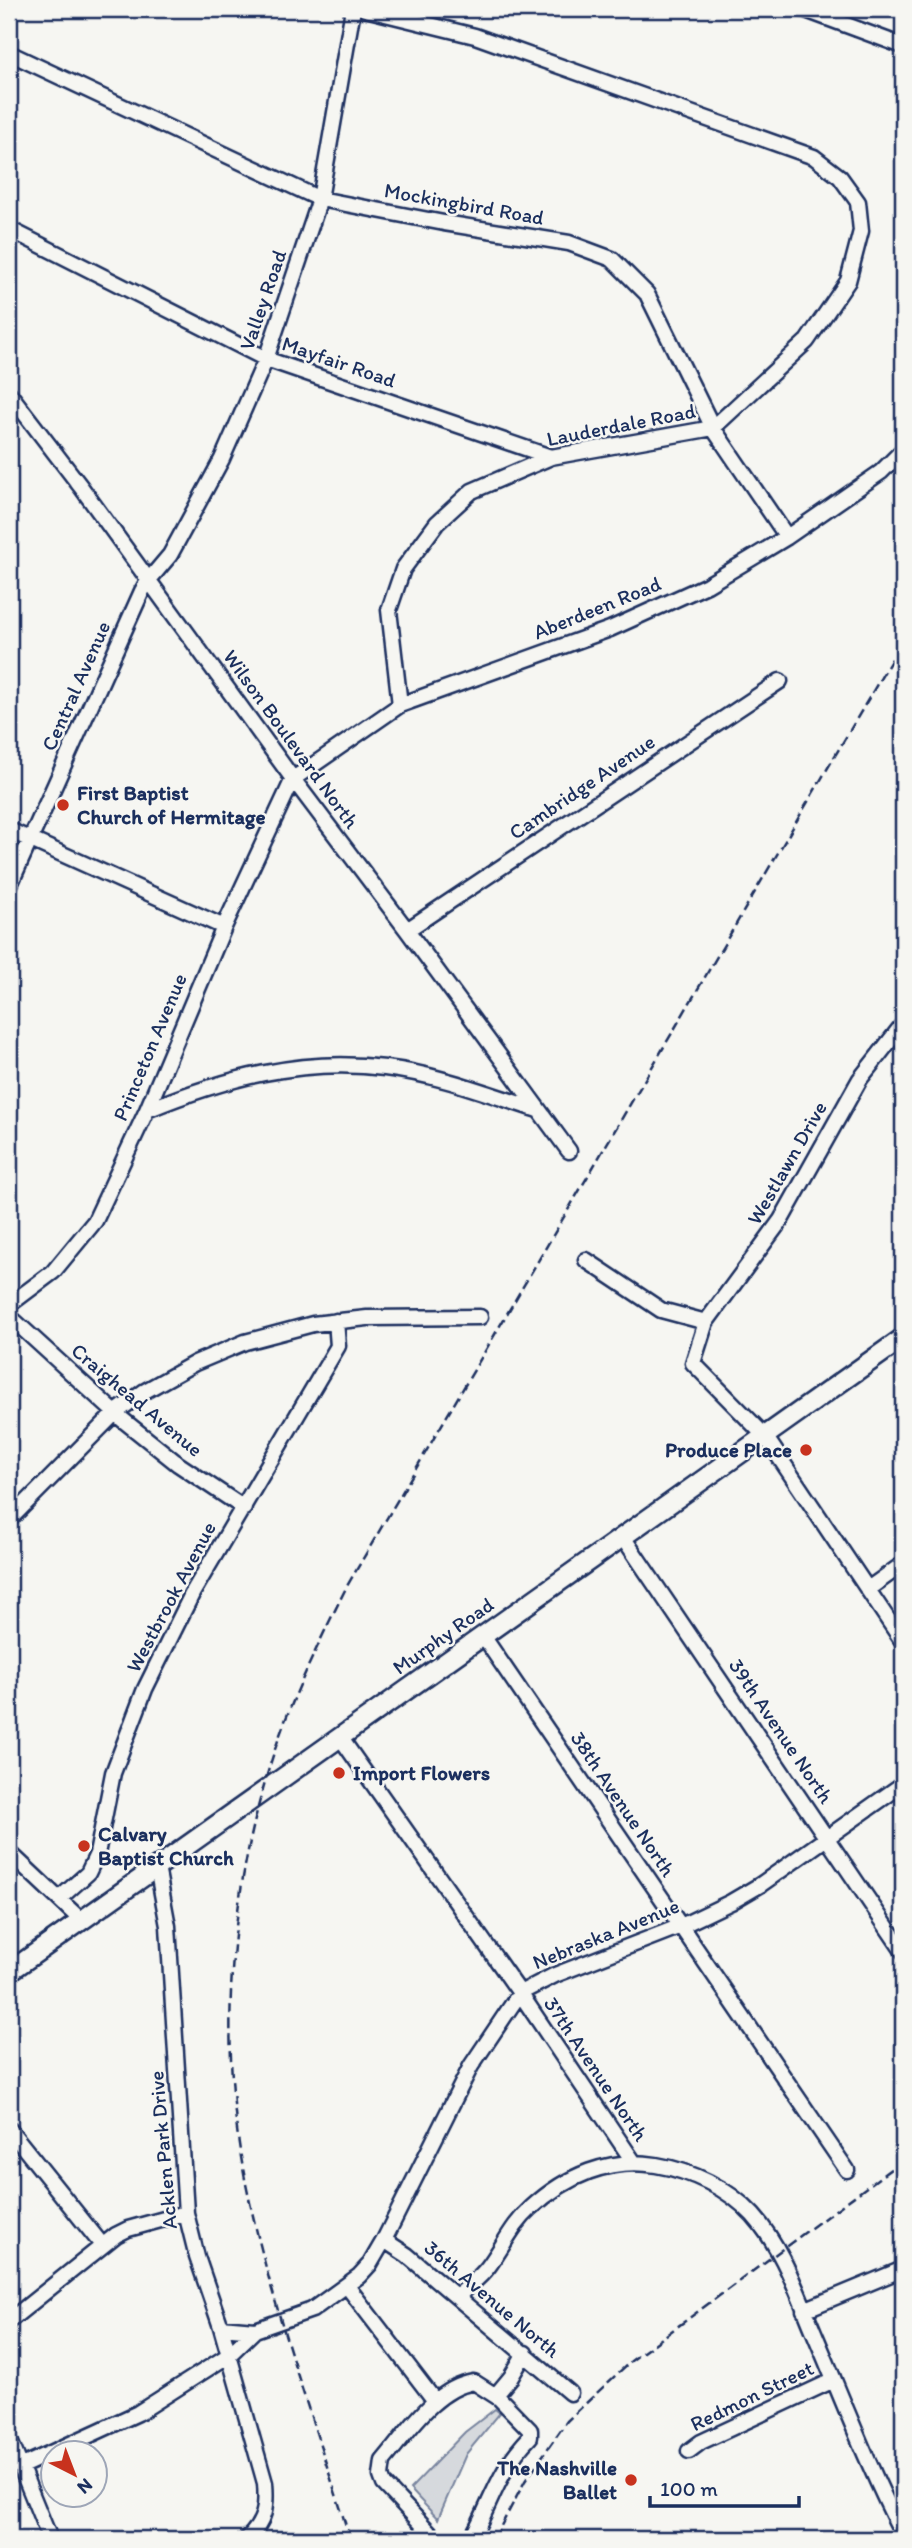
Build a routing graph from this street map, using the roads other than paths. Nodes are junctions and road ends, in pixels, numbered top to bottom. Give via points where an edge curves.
1 (353, 9) edge
2 (365, 9) edge
3 (803, 9) edge
4 (903, 46) edge
5 (9, 53) edge
6 (320, 199) junction
7 (9, 229) edge
8 (266, 359) junction
9 (9, 393) edge
10 (713, 428) junction
11 (903, 450) edge
12 (551, 457) junction
13 (787, 537) junction
14 (148, 581) junction
15 (780, 681) dead end
16 (400, 705) junction
17 (293, 779) junction
18 (9, 830) edge
19 (30, 840) junction
20 (9, 887) edge
21 (224, 927) junction
22 (407, 930) junction
23 (903, 1024) edge
24 (147, 1110) junction
25 (538, 1110) junction
26 (569, 1151) dead end
27 (586, 1260) dead end
28 (9, 1305) edge
29 (9, 1316) edge
30 (480, 1317) dead end
31 (336, 1321) junction
32 (706, 1322) junction
33 (903, 1338) edge
34 (115, 1413) junction
35 (765, 1436) junction
36 (244, 1508) junction
37 (9, 1520) edge
38 (623, 1537) junction
39 (903, 1564) edge
40 (868, 1589) junction
41 (483, 1636) junction
42 (903, 1642) edge
43 (340, 1737) junction
44 (903, 1784) edge
45 (828, 1837) junction
46 (9, 1852) edge
47 (158, 1867) junction
48 (60, 1898) junction
49 (82, 1920) junction
50 (681, 1926) junction
51 (903, 1951) edge
52 (9, 1972) edge
53 (520, 1993) junction
54 (9, 2129) edge
55 (633, 2161) junction
56 (847, 2170) dead end
57 (186, 2213) junction
58 (384, 2240) junction
59 (102, 2245) junction
60 (903, 2269) edge
61 (347, 2286) junction
62 (458, 2297) junction
63 (804, 2310) junction
64 (9, 2321) edge
65 (221, 2327) junction
66 (255, 2330) junction
67 (525, 2353) junction
68 (229, 2355) junction
69 (834, 2380) junction
70 (570, 2392) dead end
71 (496, 2395) junction
72 (435, 2402) junction
73 (9, 2438) edge
74 (689, 2451) dead end
75 (20, 2467) junction
76 (903, 2535) edge
77 (50, 2539) edge
78 (247, 2539) edge
79 (436, 2539) edge
80 (471, 2539) edge

1 - 6 street, Valley Road
2 - 10 street, Lauderdale Road via 475,36 814,157 840,177 858,202 861,231 848,281 807,341
3 - 4 street
5 - 6 street, Mockingbird Road
6 - 8 street, Valley Road
6 - 10 street, Mockingbird Road via 569,243 611,259 647,294
7 - 8 street, Mayfair Road
8 - 12 street, Mayfair Road
8 - 14 street, Valley Road via 222,459 170,555
9 - 14 street, Wilson Boulevard North
10 - 12 street, Lauderdale Road
10 - 13 street, Mockingbird Road
11 - 13 street, Aberdeen Road via 881,472
12 - 16 street, Lauderdale Road via 472,491 437,523 403,569 389,610
13 - 16 street, Aberdeen Road via 707,585 610,629
14 - 17 street, Wilson Boulevard North
14 - 19 street, Central Avenue
15 - 22 street, Cambridge Avenue
16 - 17 street, Aberdeen Road
17 - 21 street, Princeton Avenue
17 - 22 street, Wilson Boulevard North
18 - 19 street
19 - 20 street, Central Avenue
19 - 21 street
21 - 24 street, Princeton Avenue
22 - 25 street, Wilson Boulevard North
23 - 32 street, Westlawn Drive via 860,1079 782,1220
24 - 25 street via 249,1075 334,1066 384,1068 445,1080
24 - 28 street, Princeton Avenue via 95,1221 53,1272
25 - 26 street, Wilson Boulevard North
27 - 32 street via 661,1310
29 - 34 street, Craighead Avenue
30 - 31 street
31 - 34 street via 245,1342 195,1363
31 - 36 street, Westbrook Avenue via 338,1346
32 - 35 street via 694,1363
33 - 35 main road, Murphy Road
34 - 36 street, Craighead Avenue via 178,1464
34 - 37 street
35 - 38 main road, Murphy Road
35 - 40 street
36 - 48 street, Westbrook Avenue via 193,1592 145,1689 113,1773 93,1864
38 - 41 main road, Murphy Road
38 - 45 street, 39th Avenue North
39 - 40 street
40 - 42 street
41 - 43 main road, Murphy Road
41 - 50 street, 38th Avenue North
43 - 47 main road, Murphy Road
43 - 53 street, 37th Avenue North
44 - 45 street, Nebraska Avenue
45 - 50 street, Nebraska Avenue via 760,1885
45 - 51 street, 39th Avenue North
46 - 48 street
47 - 49 main road, Murphy Road
47 - 57 street, Acklen Park Drive via 168,1926
48 - 49 street
49 - 52 main road, Murphy Road
50 - 53 street, Nebraska Avenue
50 - 56 street, 38th Avenue North
53 - 55 street, 37th Avenue North
53 - 58 street, Nebraska Avenue via 471,2066
54 - 59 street
55 - 62 street via 578,2175 547,2194 519,2219 489,2266
55 - 63 street, 37th Avenue North via 697,2176 752,2214 782,2256
57 - 59 street via 128,2229
57 - 65 street, Acklen Park Drive
58 - 61 street, Nebraska Avenue via 370,2264
58 - 62 street, 36th Avenue North
59 - 64 street
60 - 63 street
61 - 66 street, Nebraska Avenue via 312,2311
61 - 72 street
62 - 67 street, 36th Avenue North
63 - 69 street, 37th Avenue North
65 - 66 street
65 - 68 street, Acklen Park Drive
66 - 68 street
67 - 70 street, 36th Avenue North
67 - 71 street
68 - 75 street via 138,2413
68 - 78 street, Acklen Park Drive via 265,2483 264,2518
69 - 74 street, Redmon Street
69 - 76 street, 37th Avenue North
71 - 72 street via 474,2382 465,2383
71 - 80 street via 526,2424 530,2437 502,2473
72 - 79 street via 380,2469 384,2484
73 - 75 street
75 - 77 street

